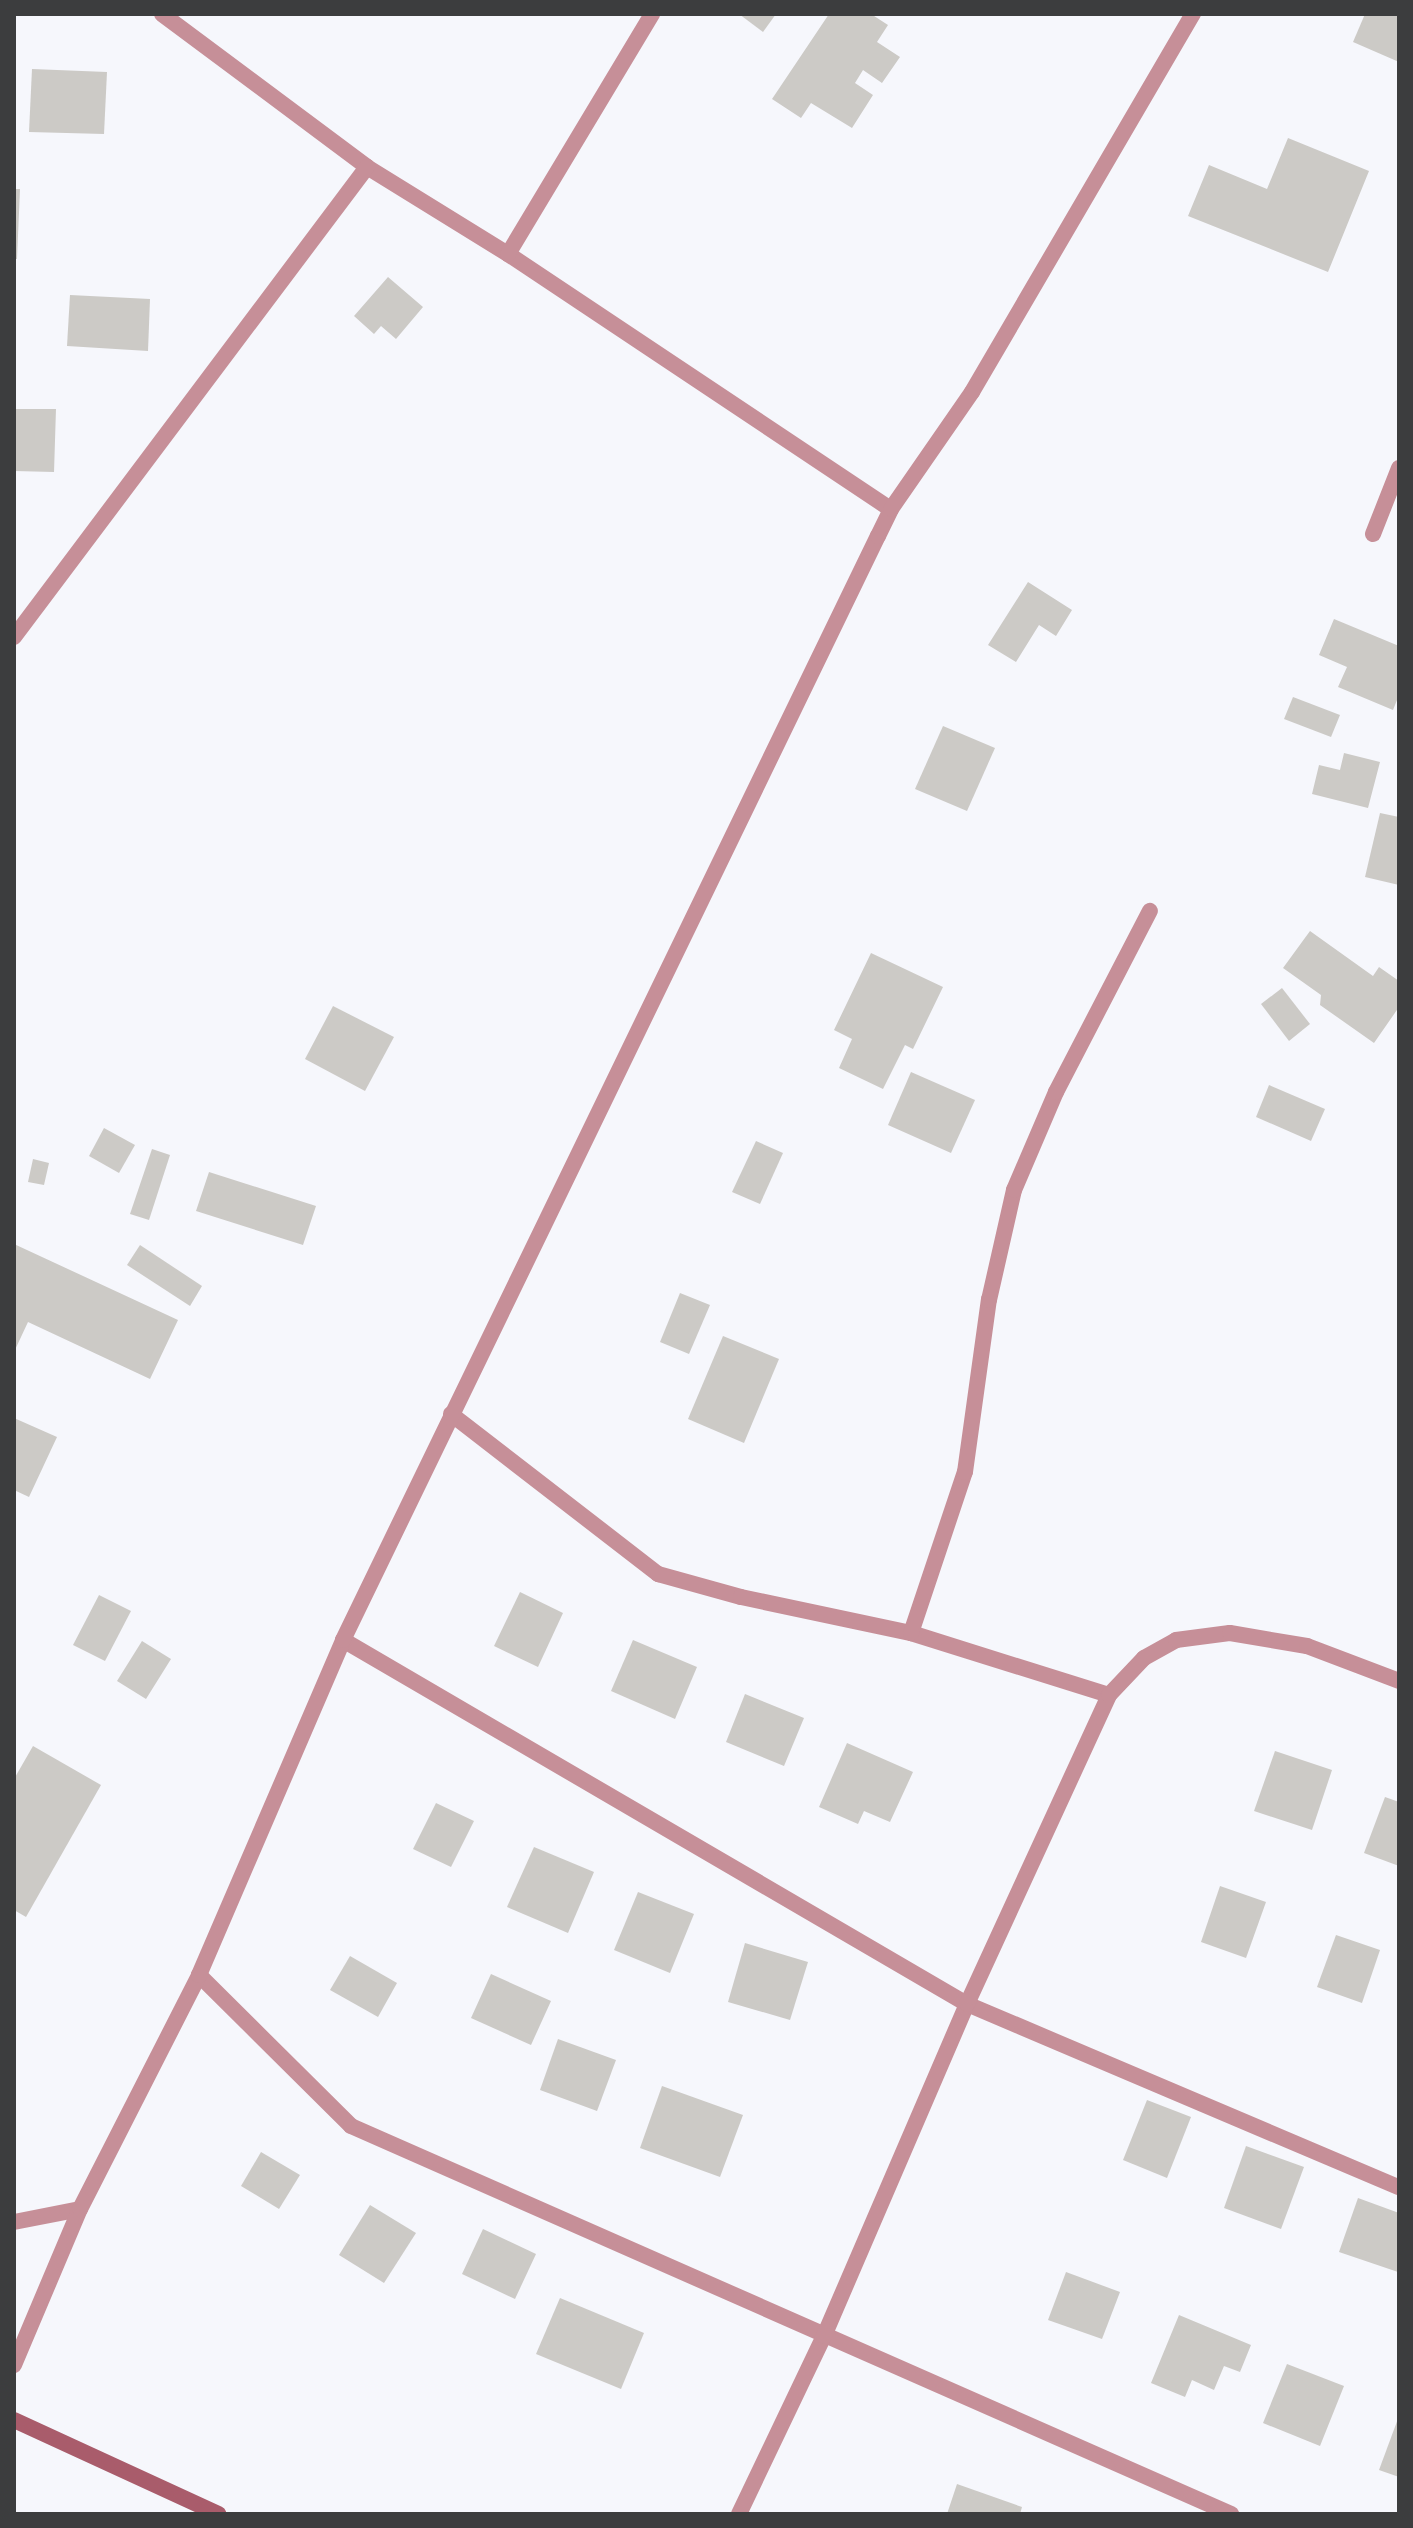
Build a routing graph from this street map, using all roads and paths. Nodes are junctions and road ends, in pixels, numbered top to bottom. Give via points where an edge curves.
1 (162, 14) edge
2 (652, 14) edge
3 (1193, 14) edge
4 (367, 167) junction
5 (508, 254) junction
6 (1399, 468) edge
7 (891, 509) junction
8 (1373, 534) dead end
9 (14, 637) edge
10 (1150, 911) dead end
11 (451, 1414) junction
12 (911, 1633) junction
13 (343, 1640) junction
14 (1399, 1681) edge
15 (1109, 1695) junction
16 (199, 1975) junction
17 (967, 2004) junction
18 (1399, 2187) edge
19 (80, 2209) junction
20 (14, 2222) edge
21 (824, 2336) junction
22 (14, 2365) edge
23 (14, 2420) edge
24 (218, 2514) edge
25 (739, 2514) edge
26 (1231, 2514) edge

1 - 4 street
2 - 5 street
3 - 7 street via 972,392
4 - 5 street
4 - 9 street
5 - 7 street
6 - 8 street
7 - 11 street
10 - 12 street via 1056,1092 1014,1190 989,1300 965,1472
11 - 12 street via 658,1574
11 - 13 street
12 - 15 street
13 - 16 street
13 - 17 street
14 - 15 street via 1307,1646 1230,1633 1176,1640 1144,1658
15 - 17 street
16 - 19 street
16 - 21 street via 351,2126
17 - 18 street
17 - 21 street
19 - 20 street
19 - 22 street
21 - 25 street
21 - 26 street
23 - 24 main road

